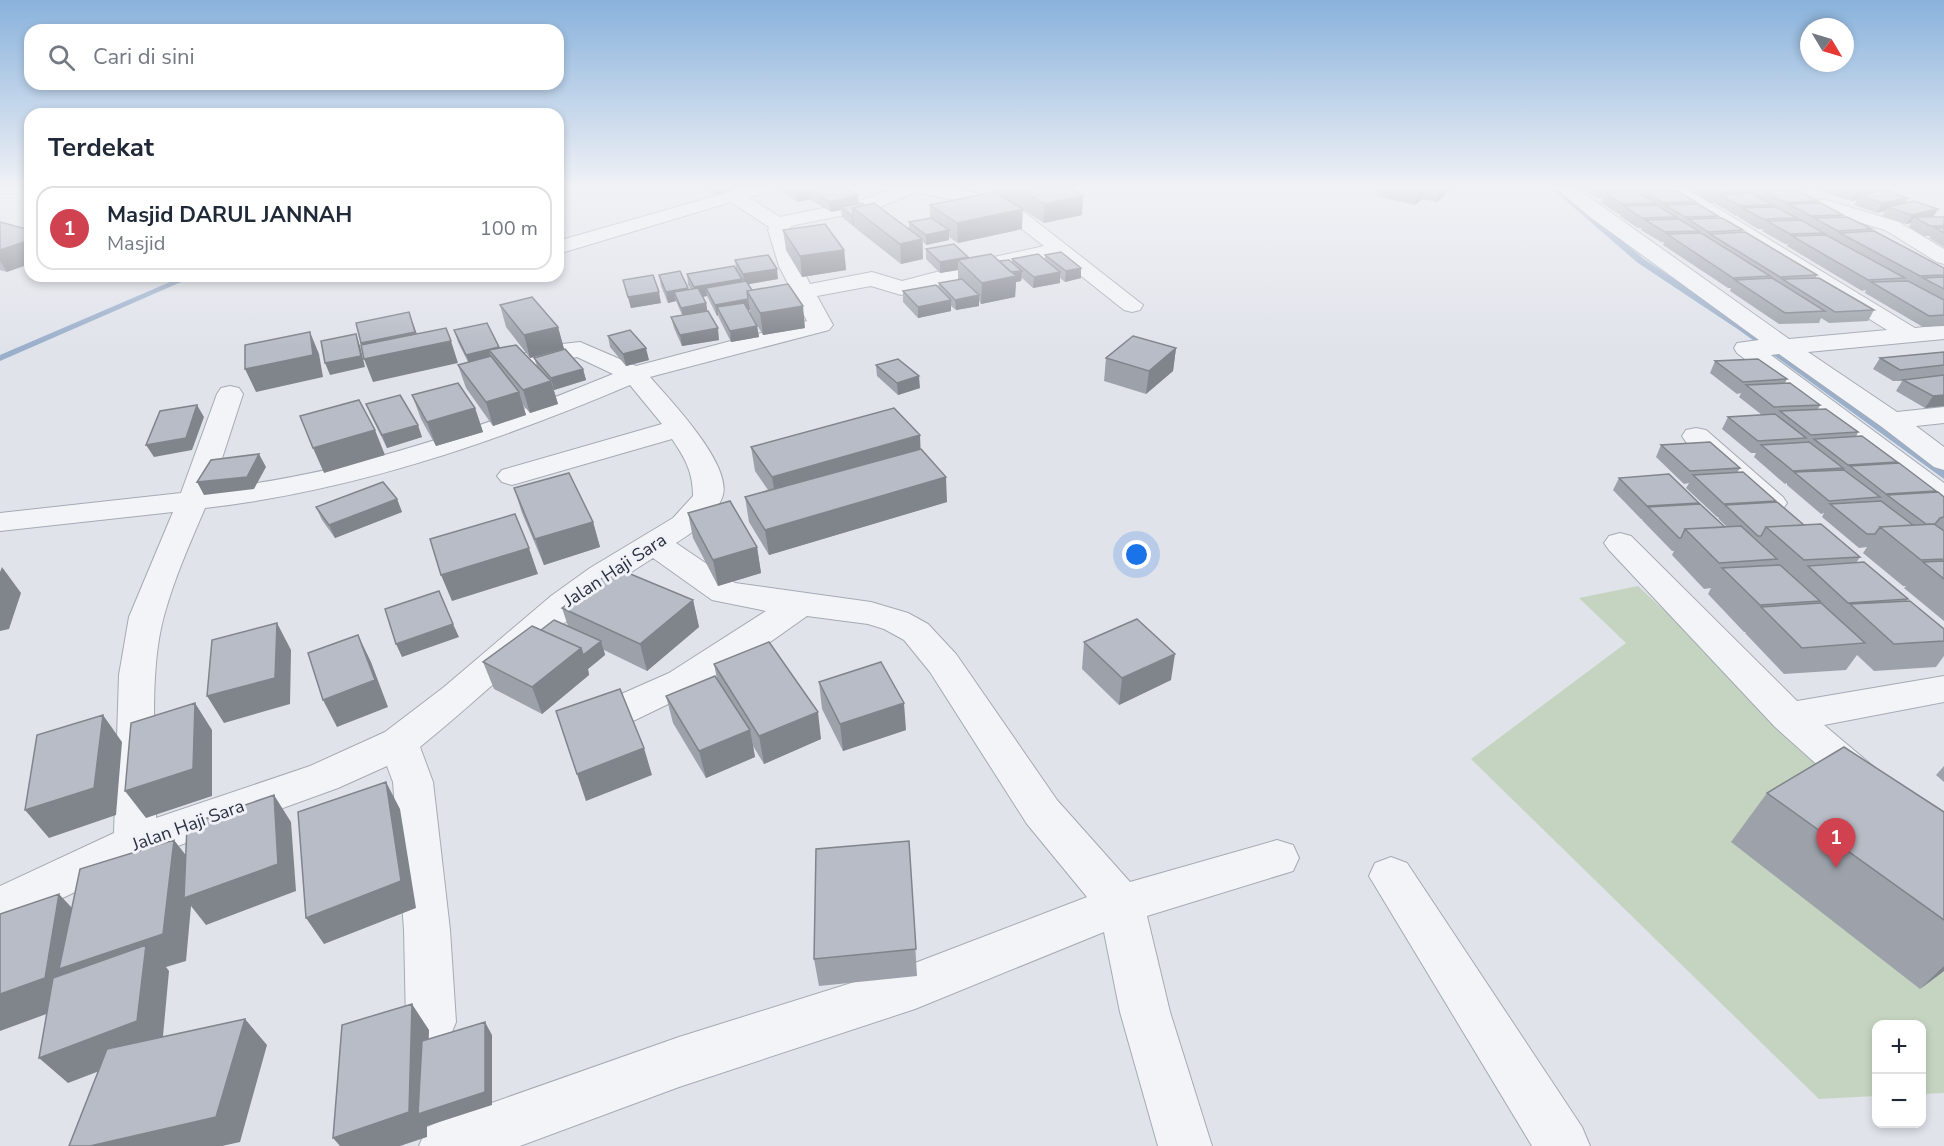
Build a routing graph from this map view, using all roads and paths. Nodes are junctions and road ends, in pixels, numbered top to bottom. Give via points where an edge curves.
1 (586, 240) edge
2 (781, 240) edge
3 (1050, 240) edge
4 (1632, 240) edge
5 (1757, 240) edge
6 (1885, 240) edge
7 (1916, 240) edge
8 (564, 247) edge
9 (1061, 249) junction
10 (1944, 258) edge
11 (1944, 274) edge
12 (802, 292) junction
13 (1132, 304) dead end
14 (1944, 332) edge
15 (1911, 335) junction
16 (1771, 348) junction
17 (489, 369) edge
18 (634, 374) junction
19 (230, 394) dead end
20 (1944, 416) edge
21 (1892, 421) junction
22 (679, 428) junction
23 (1696, 436) dead end
24 (1944, 461) edge
25 (512, 476) dead end
26 (1944, 497) edge
27 (193, 501) junction
28 (0, 522) edge
29 (1794, 522) edge
30 (654, 543) junction
31 (1620, 543) dead end
32 (801, 604) junction
33 (1944, 689) edge
34 (615, 713) edge
35 (1789, 717) junction
36 (399, 743) junction
37 (1892, 807) edge
38 (135, 843) junction
39 (1277, 858) dead end
40 (1391, 876) dead end
41 (1121, 904) junction
42 (0, 908) edge
43 (430, 1023) dead end
44 (446, 1146) edge
45 (1185, 1146) edge
46 (1563, 1146) edge

1 - 8 street
2 - 12 street
3 - 9 street
4 - 16 street
5 - 15 street
6 - 11 street
7 - 10 street
9 - 12 street via 994,262 901,288 872,279
9 - 13 street
12 - 18 street via 821,325
14 - 15 street
15 - 16 street
16 - 21 street
16 - 26 street via 1745,349
17 - 18 street via 580,349
18 - 22 street, Jalan Haji Sara
18 - 27 street via 538,414 440,448 356,472 251,495
19 - 27 street
20 - 21 street
21 - 24 street
22 - 25 street
22 - 30 street, Jalan Haji Sara via 702,462 708,497 684,525
23 - 29 street
27 - 28 street
27 - 38 street via 146,617 137,675
30 - 32 street via 724,592
30 - 36 street, Jalan Haji Sara via 563,604 457,698
31 - 35 street
32 - 34 street via 713,664
32 - 41 street via 871,613 916,632 943,663 1042,812
33 - 35 street
35 - 37 street
36 - 38 street, Jalan Haji Sara via 324,777
36 - 43 street via 413,782 428,930
38 - 42 street, Jalan Haji Sara
39 - 41 street
40 - 46 street
41 - 44 street via 915,986 679,1062
41 - 45 street via 1145,1012

